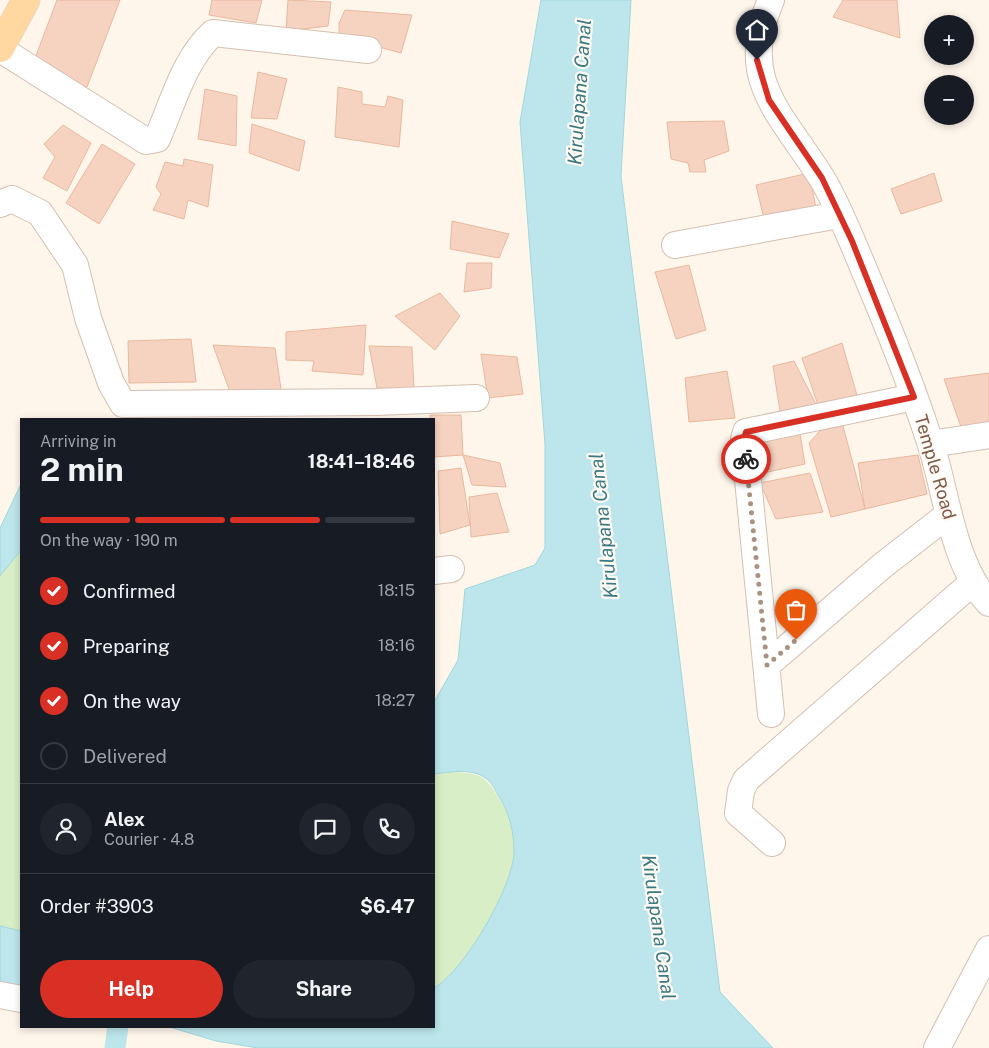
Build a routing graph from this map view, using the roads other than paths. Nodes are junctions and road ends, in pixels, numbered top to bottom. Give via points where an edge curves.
1 (26, 0) edge
2 (771, 0) edge
3 (0, 49) edge
4 (368, 50) dead end
5 (0, 204) edge
6 (840, 215) junction
7 (674, 245) dead end
8 (914, 397) junction
9 (476, 398) dead end
10 (127, 411) edge
11 (989, 435) edge
12 (931, 444) junction
13 (949, 514) junction
14 (972, 583) junction
15 (989, 604) edge
16 (767, 665) junction
17 (771, 714) dead end
18 (772, 843) dead end
19 (989, 949) edge
20 (0, 995) edge
21 (20, 999) edge
22 (937, 1048) edge

1 - 3 main road
2 - 6 street, Temple Road via 762,18 757,60 769,100 822,178
3 - 4 street via 146,141 158,139 191,60 200,44 213,33
5 - 10 street via 12,199 40,213 75,265 88,318 111,383
6 - 7 street
6 - 8 street, Temple Road
8 - 12 street, Temple Road
8 - 16 street via 746,432 744,439
9 - 10 street
11 - 12 street
12 - 13 street, Temple Road
13 - 14 street, Temple Road
13 - 16 street via 882,566
14 - 15 street, Temple Road
14 - 18 street via 746,780 738,813
16 - 17 street
19 - 22 street
20 - 21 street

